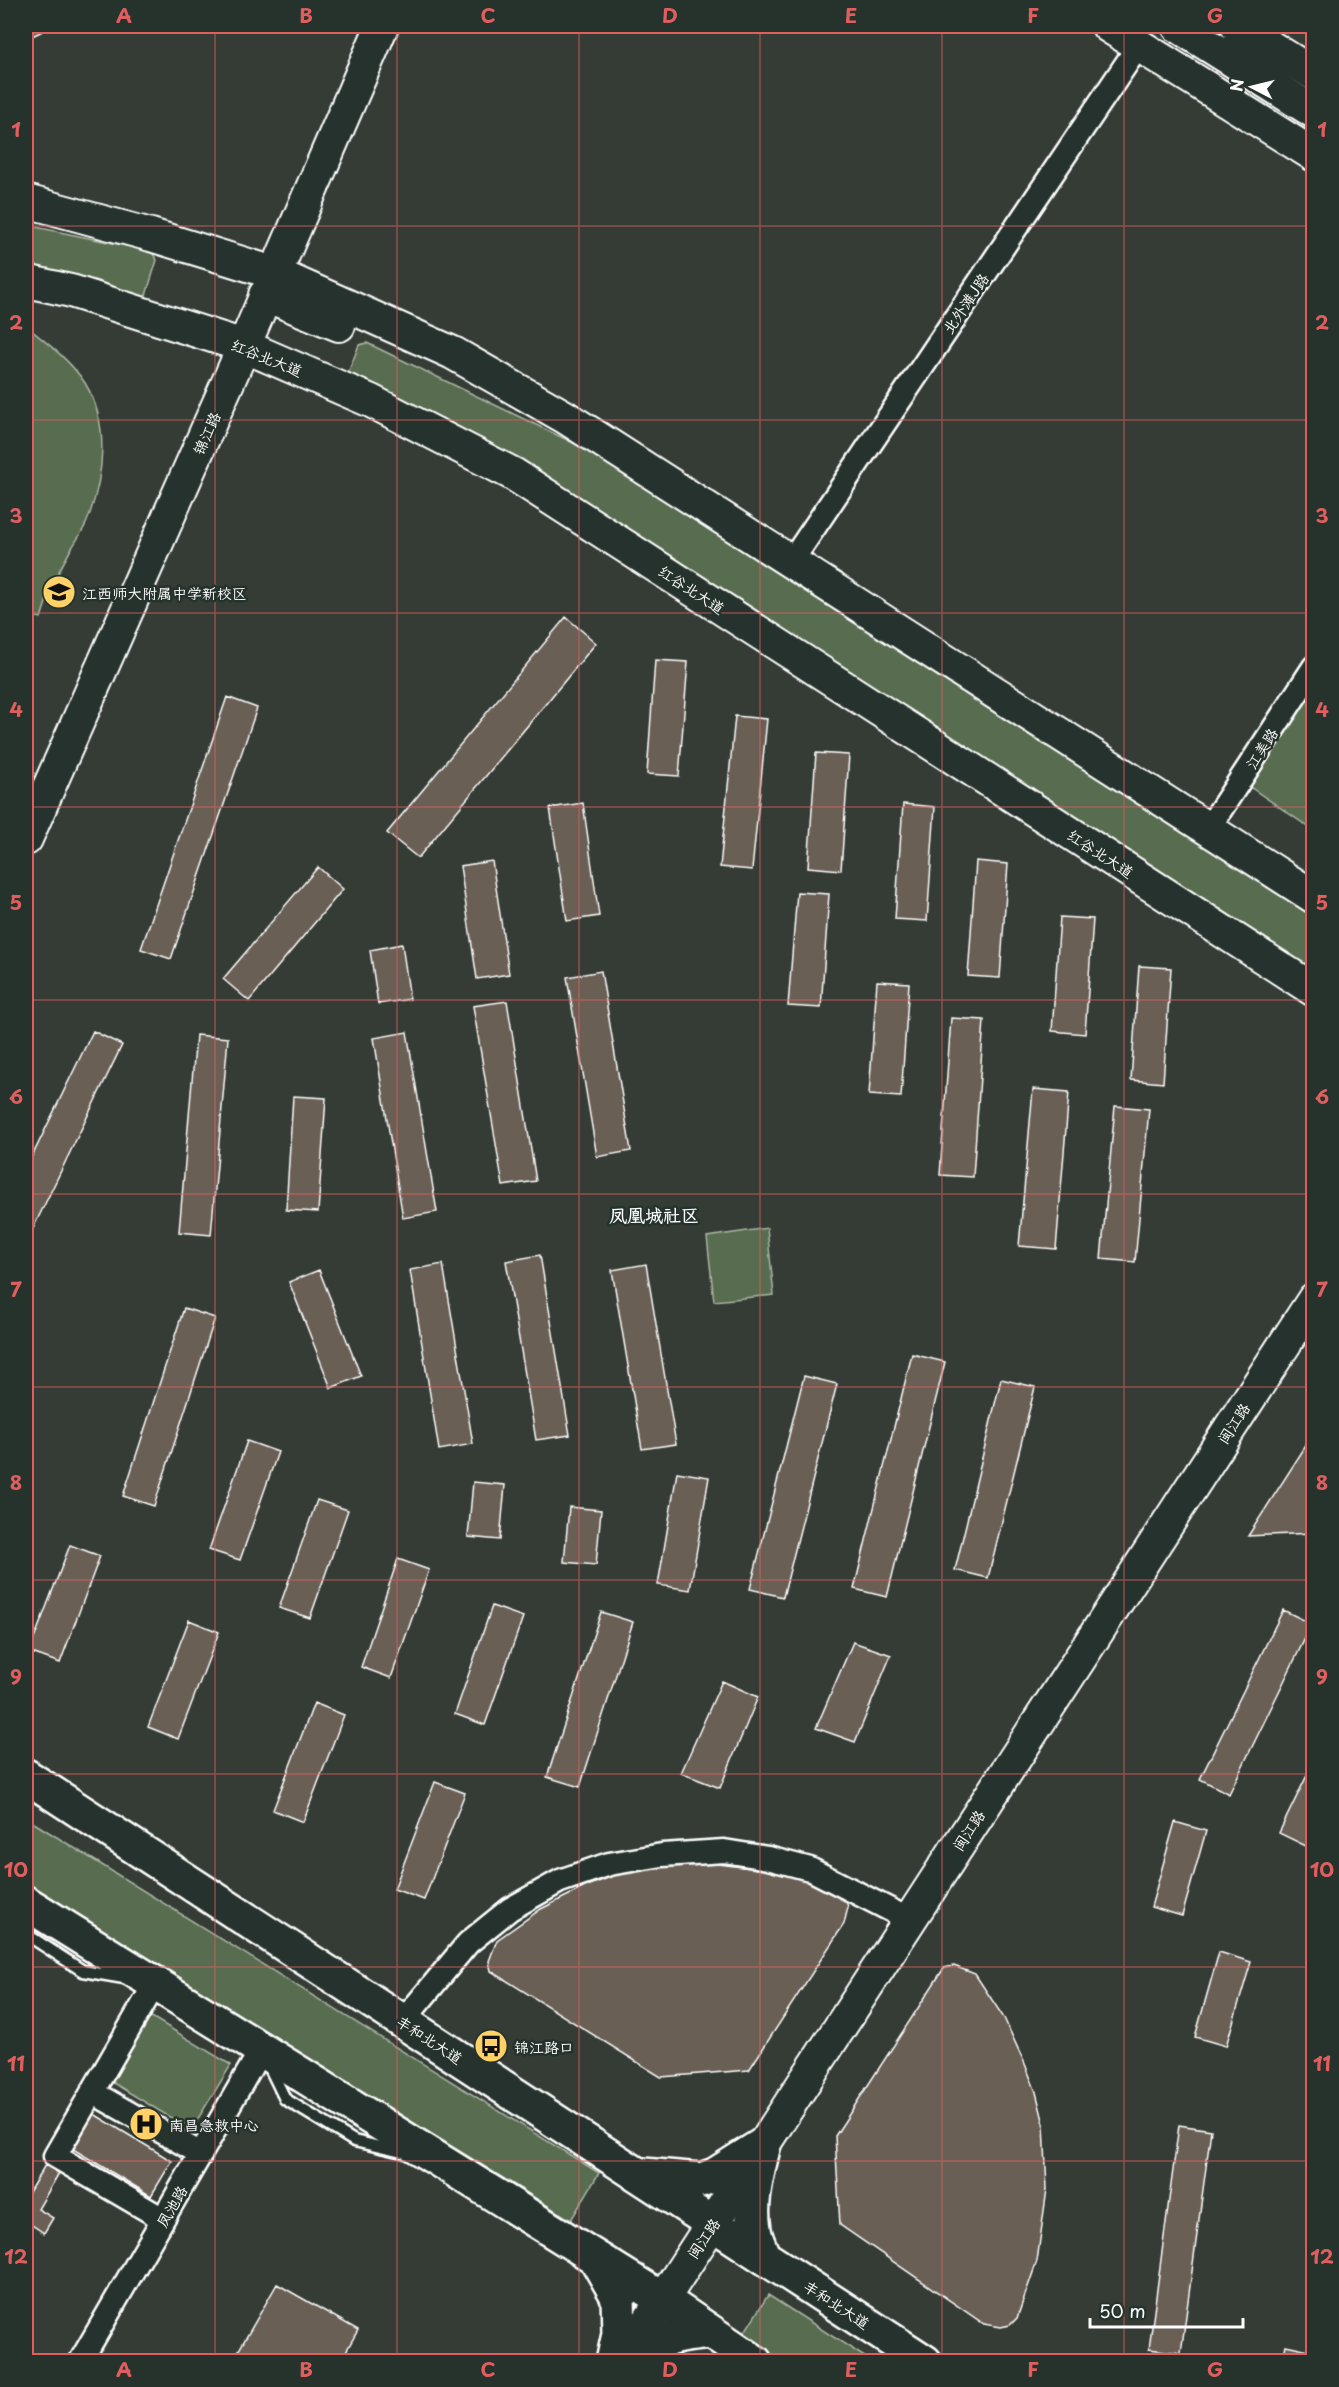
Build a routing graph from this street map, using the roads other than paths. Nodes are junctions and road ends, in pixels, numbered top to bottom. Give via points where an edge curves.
1 (382, 26) edge
2 (1108, 26) edge
3 (1178, 26) edge
4 (1237, 26) edge
5 (1139, 45) junction
6 (1314, 74) edge
7 (1314, 112) edge
8 (1314, 155) edge
9 (26, 201) edge
10 (26, 281) edge
11 (269, 284) junction
12 (244, 346) junction
13 (791, 562) junction
14 (1314, 667) edge
15 (1208, 830) junction
16 (26, 839) edge
17 (1314, 897) edge
18 (1314, 990) edge
19 (1314, 1299) edge
20 (26, 1776) edge
21 (26, 1903) edge
22 (910, 1920) junction
23 (26, 1934) edge
24 (155, 1984) junction
25 (403, 2021) junction
26 (261, 2050) junction
27 (92, 2092) junction
28 (764, 2144) junction
29 (201, 2154) junction
30 (640, 2175) junction
31 (163, 2219) junction
32 (713, 2223) junction
33 (763, 2256) junction
34 (596, 2258) junction
35 (662, 2299) junction
36 (711, 2332) junction
37 (80, 2361) edge
38 (613, 2361) edge
39 (622, 2361) edge
40 (634, 2361) edge
41 (755, 2361) edge
42 (925, 2361) edge

1 - 11 main road, 锦江路
2 - 5 main road
3 - 7 main road
4 - 6 main road
5 - 8 main road
5 - 13 street, 北外滩J路
9 - 11 main road via 140,232
10 - 12 main road, 红谷北大道 via 71,291
11 - 12 main road, 锦江路
11 - 13 main road via 565,417
12 - 16 main road, 锦江路
12 - 18 main road, 红谷北大道 via 371,401 513,474
13 - 15 main road
14 - 15 street, 江美路
15 - 17 main road
19 - 22 main road, 闽江路
20 - 25 highway, 丰和北大道
21 - 24 highway
22 - 25 street via 810,1869 768,1858 724,1851 609,1864 560,1881 510,1909 468,1942
22 - 28 main road, 闽江路
23 - 24 lane via 83,1971
24 - 26 highway
24 - 27 street
25 - 30 highway, 丰和北大道
26 - 29 street, 凤池路
26 - 34 highway
27 - 29 street
27 - 31 street via 55,2156
28 - 30 highway via 716,2175 701,2180
28 - 32 main road, 闽江路
28 - 33 highway via 753,2211
29 - 31 street, 凤池路
30 - 32 highway, 丰和北大道
31 - 37 street, 凤池路
32 - 33 highway, 丰和北大道
32 - 35 main road, 闽江路
33 - 42 highway, 丰和北大道
34 - 35 highway
34 - 38 highway via 618,2297 620,2334
35 - 36 highway
35 - 39 main road, 闽江路
36 - 40 highway via 672,2336
36 - 41 highway

